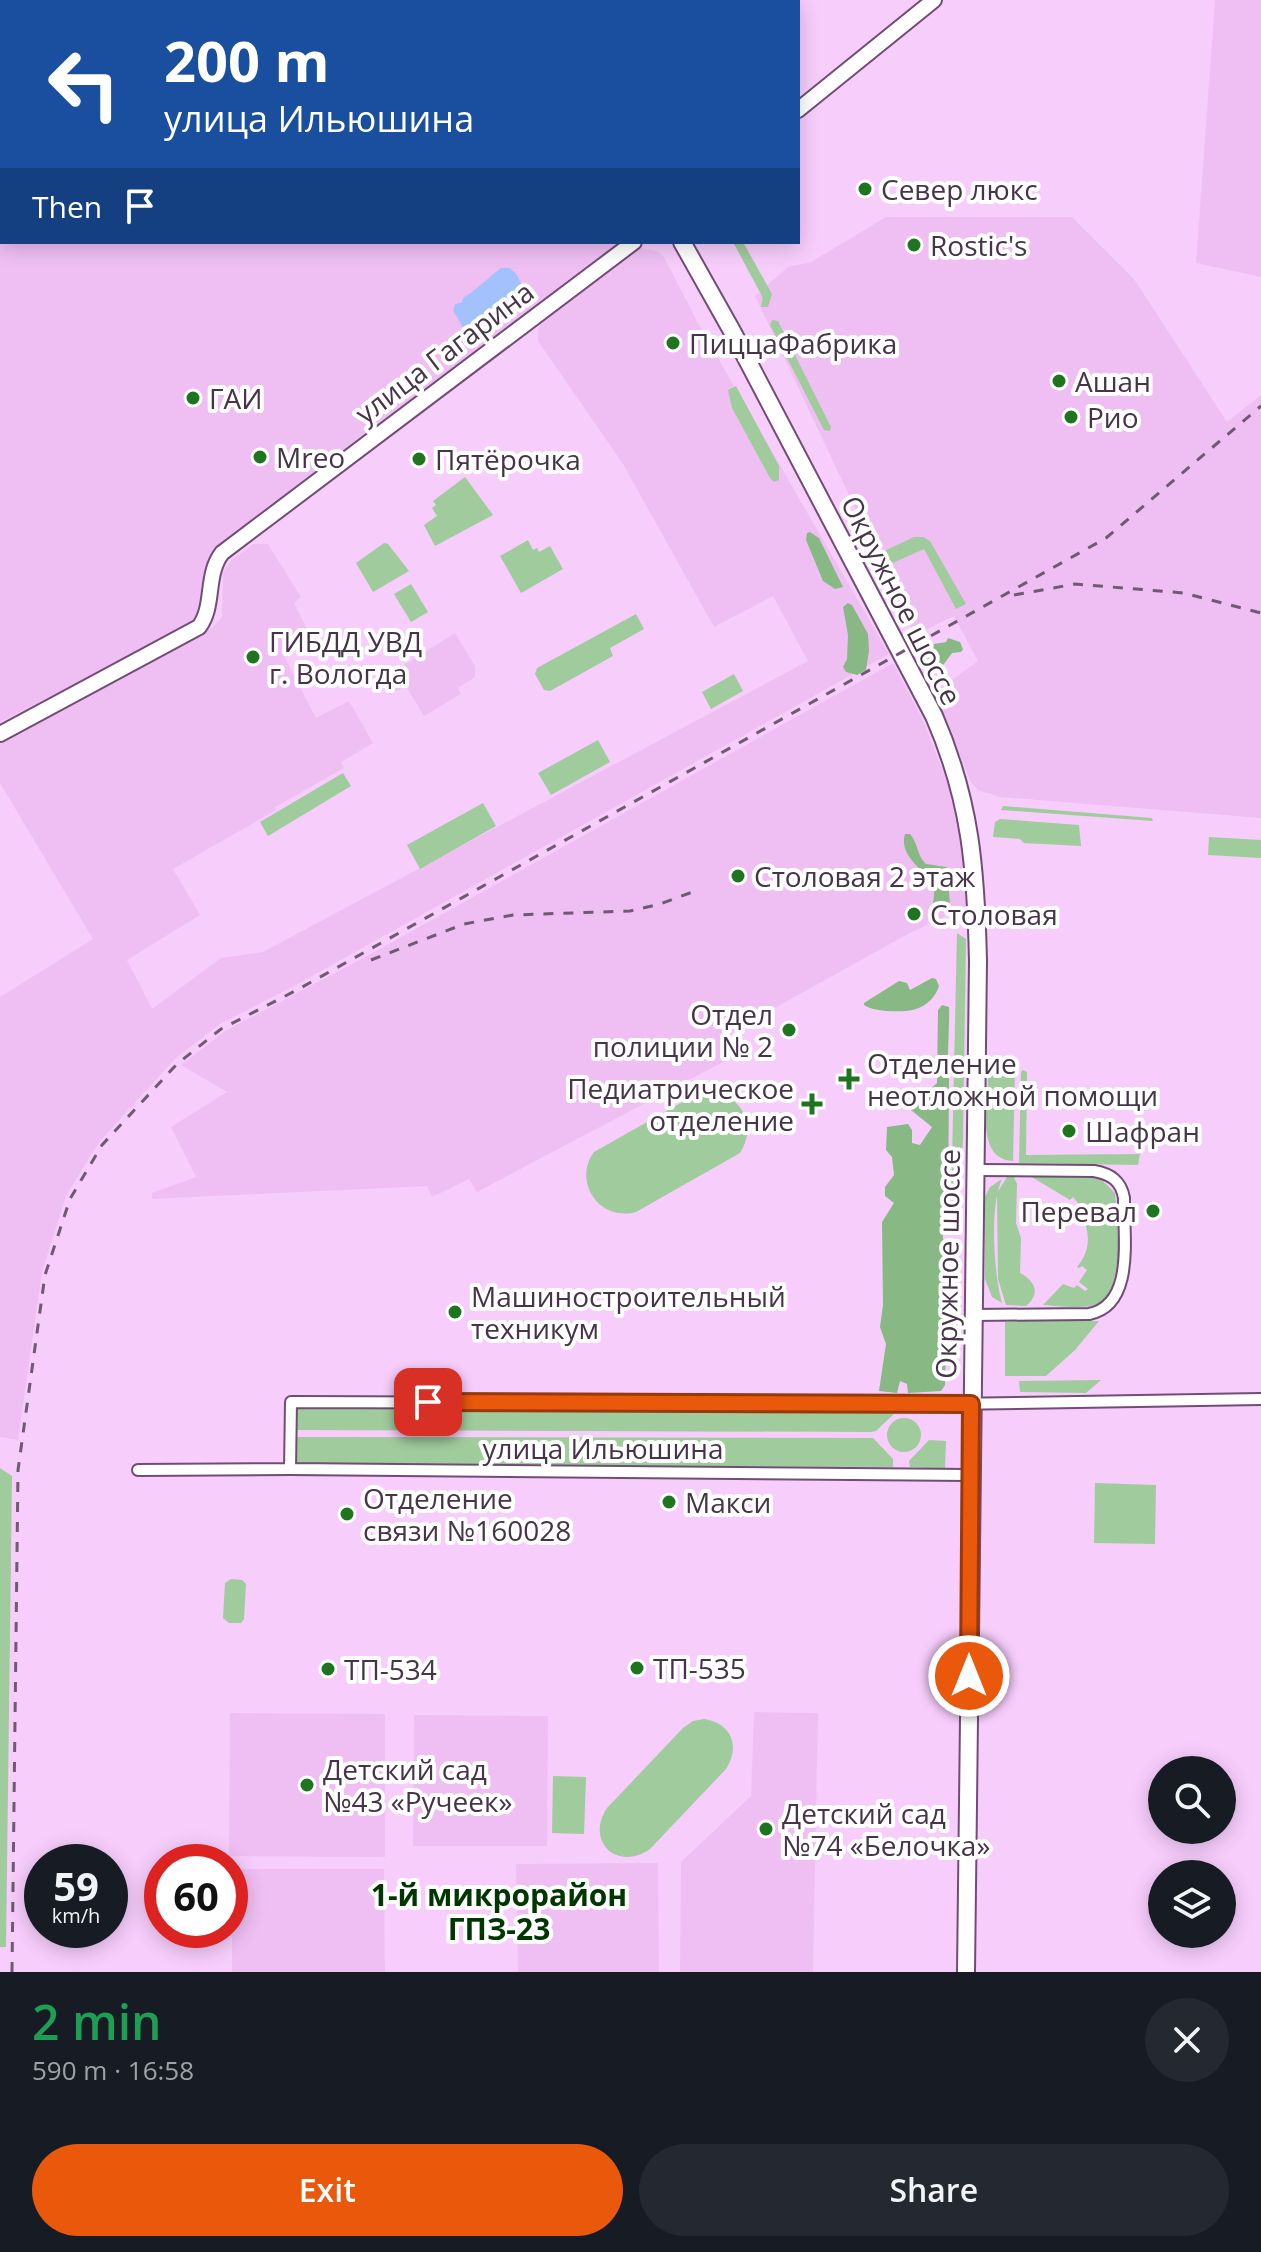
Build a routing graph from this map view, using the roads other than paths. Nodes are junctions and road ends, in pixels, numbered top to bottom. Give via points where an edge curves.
1 (934, 0) edge
2 (800, 108) edge
3 (631, 244) edge
4 (683, 244) edge
5 (0, 734) edge
6 (975, 1170) junction
7 (973, 1315) junction
8 (1261, 1399) edge
9 (971, 1404) junction
10 (290, 1469) junction
11 (138, 1470) dead end
12 (970, 1475) junction
13 (966, 1972) edge

1 - 2 street
3 - 5 street, улица Гагарина via 222,553 199,627
4 - 6 main road, Окружное шоссе via 902,653 958,780 972,840 976,890
6 - 7 main road, Окружное шоссе
6 - 7 street via 1094,1171 1115,1179 1124,1198 1122,1280 1105,1308 1089,1314
7 - 9 main road, Окружное шоссе
8 - 9 street, улица Ильюшина
9 - 10 street, улица Ильюшина via 291,1402
9 - 12 main road, Окружное шоссе
10 - 11 street, улица Ильюшина
10 - 12 street, улица Ильюшина
12 - 13 main road, Окружное шоссе

